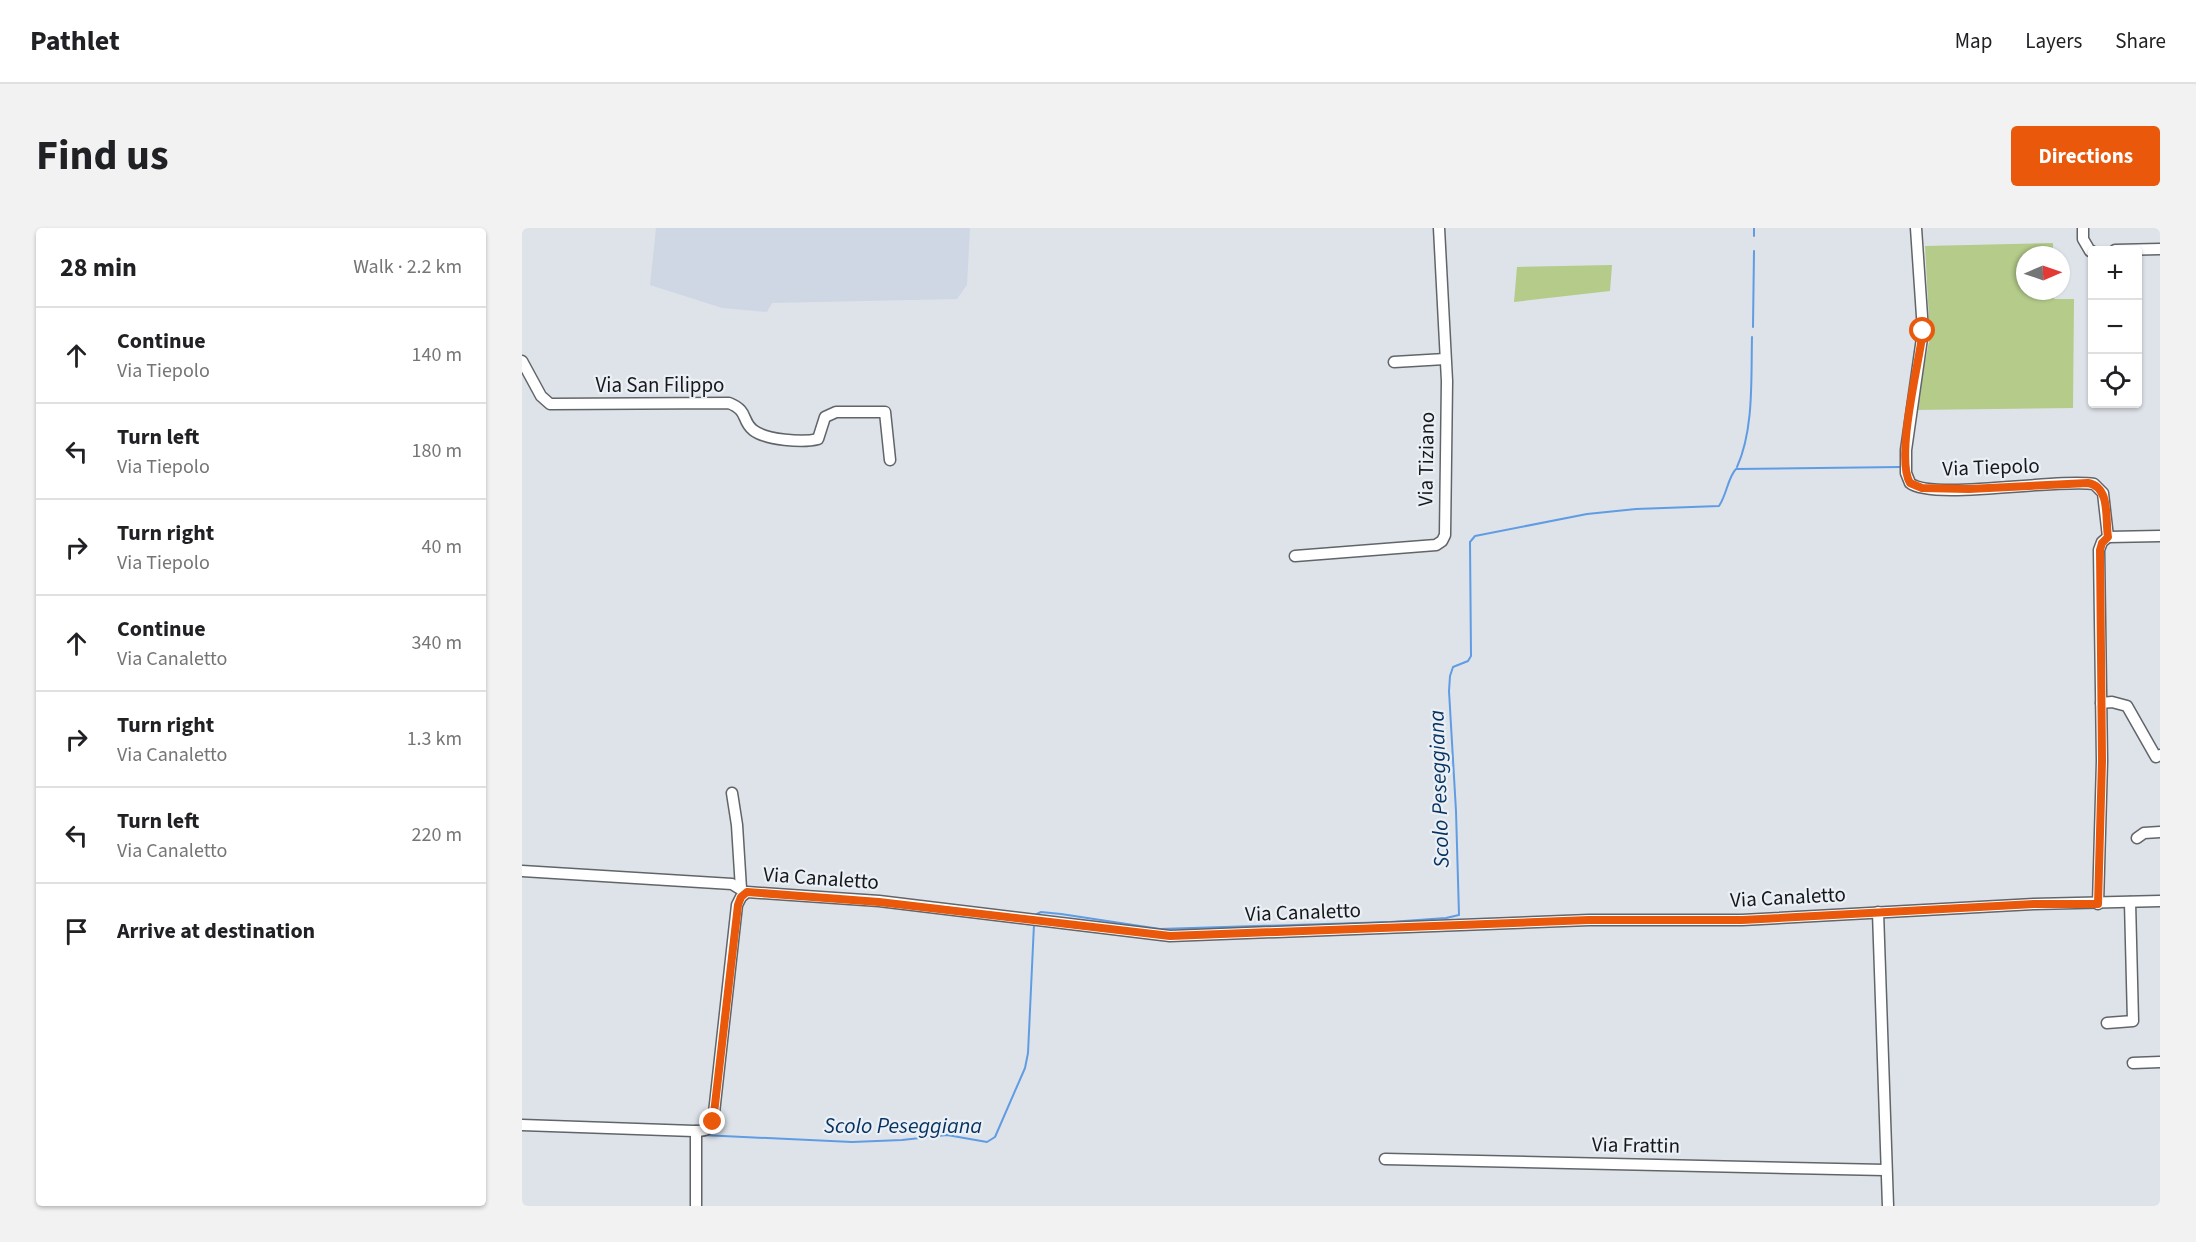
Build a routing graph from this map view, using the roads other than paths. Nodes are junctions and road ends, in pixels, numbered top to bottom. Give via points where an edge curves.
1 (1439, 228) edge
2 (1916, 228) edge
3 (2083, 228) edge
4 (2088, 247) edge
5 (2142, 249) edge
6 (2160, 249) edge
7 (1445, 359) junction
8 (522, 361) edge
9 (1394, 362) dead end
10 (890, 460) dead end
11 (2160, 536) edge
12 (2108, 537) junction
13 (1295, 556) dead end
14 (2101, 703) junction
15 (2160, 755) edge
16 (732, 793) dead end
17 (2160, 832) edge
18 (2137, 838) dead end
19 (522, 871) edge
20 (743, 891) junction
21 (2160, 901) edge
22 (2130, 902) junction
23 (2098, 904) junction
24 (1878, 912) junction
25 (2107, 1023) dead end
26 (2160, 1062) edge
27 (2133, 1063) dead end
28 (522, 1125) edge
29 (696, 1131) junction
30 (1385, 1160) dead end
31 (1885, 1170) junction
32 (696, 1206) edge
33 (1888, 1206) edge

1 - 7 street, Via Tiziano
2 - 12 street, Via Tiepolo via 1923,331 1906,450 1910,483 1945,489 2094,484 2103,492
3 - 4 street
5 - 6 street
7 - 9 street
7 - 13 street, Via Tiziano via 1442,541 1436,545
8 - 10 street, Via San Filippo via 541,396 550,404 729,403 741,408 752,429 766,436 806,442 818,439 825,417 836,412 885,412
11 - 12 street
12 - 14 street via 2100,550
14 - 15 street via 2127,706 2156,757
14 - 23 street
16 - 20 street
17 - 18 street via 2144,833
19 - 20 street via 732,884
20 - 24 street, Via Canaletto via 879,902 1170,936 1589,920 1742,920
20 - 29 street, Via Canaletto via 738,905 713,1122 710,1128
21 - 22 street, Via Canaletto
22 - 23 street, Via Canaletto
22 - 25 street via 2133,1021
23 - 24 street, Via Canaletto
24 - 31 street
26 - 27 street
28 - 29 street
29 - 32 street
30 - 31 street, Via Frattin
31 - 33 street

